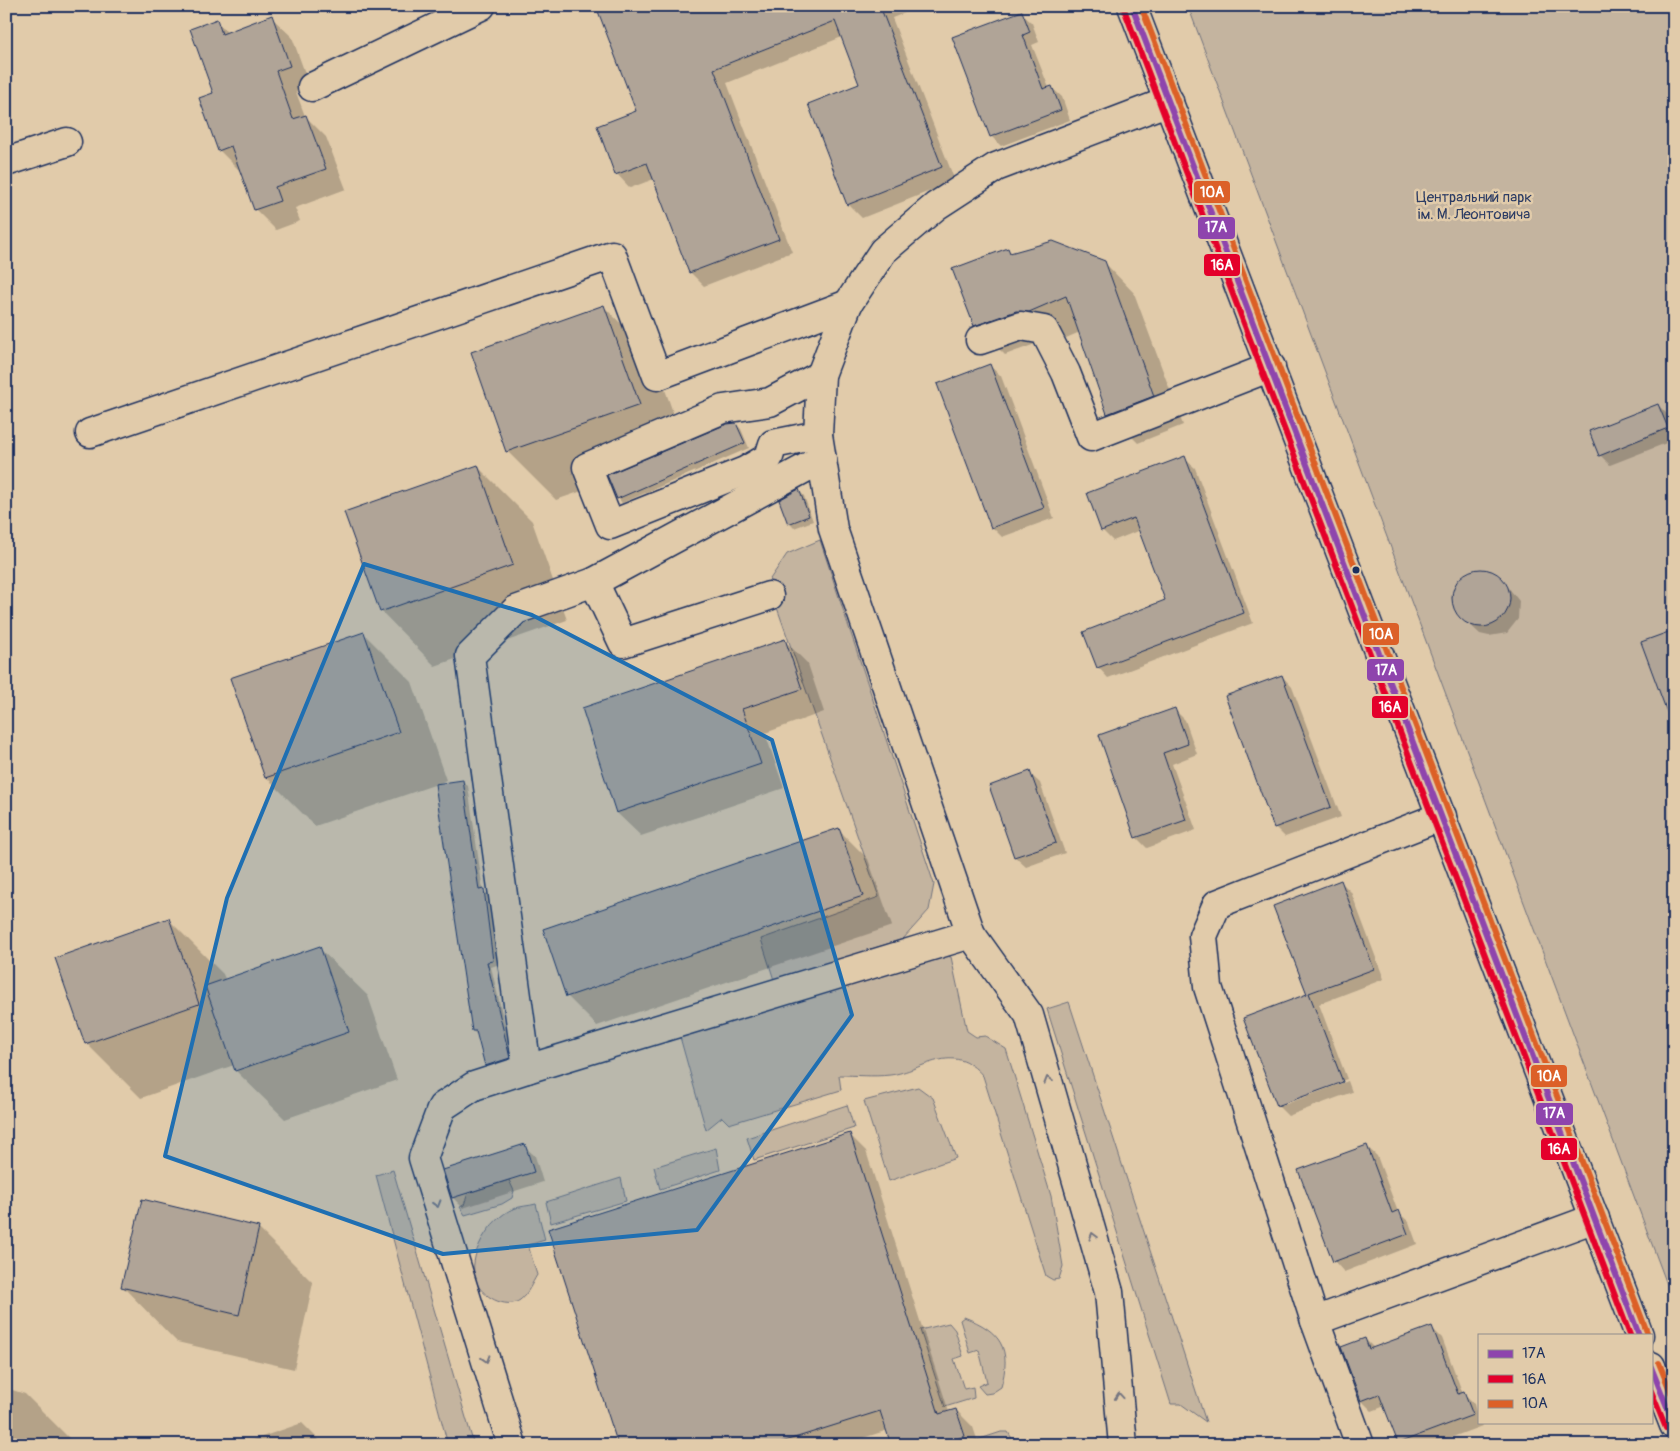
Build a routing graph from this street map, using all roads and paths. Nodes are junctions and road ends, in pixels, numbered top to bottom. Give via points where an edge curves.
1 (481, 6) edge
2 (1132, 6) edge
3 (312, 87) dead end
4 (1169, 101) junction
5 (67, 142) dead end
6 (6, 162) edge
7 (848, 304) junction
8 (980, 340) dead end
9 (1271, 368) junction
10 (821, 375) junction
11 (90, 433) dead end
12 (820, 447) junction
13 (594, 582) junction
14 (769, 596) dead end
15 (1442, 816) junction
16 (971, 934) junction
17 (526, 1069) junction
18 (1595, 1218) junction
19 (1316, 1322) junction
20 (1639, 1334) edge
21 (1652, 1369) edge
22 (1674, 1424) edge
23 (512, 1445) edge
24 (1123, 1445) edge
25 (1360, 1445) edge

1 - 3 main road
2 - 4 main road
4 - 7 main road via 996,167 936,206 884,251
4 - 9 main road
5 - 6 main road
7 - 10 main road
7 - 11 main road via 657,376 612,255
8 - 9 main road via 1021,326 1044,330 1066,373 1091,437
9 - 15 main road
10 - 12 main road
10 - 12 main road via 770,402 723,409 587,467 610,525 745,471 769,457 773,444
12 - 13 main road
12 - 16 main road via 833,529
13 - 14 main road via 623,643
13 - 17 main road via 516,610 470,656
15 - 18 main road
15 - 19 main road via 1217,904 1203,936 1208,987
16 - 17 main road
24 -> 16 main road via 1109,1292 1029,1015
17 -> 23 main road via 474,1086 442,1107 423,1158
18 - 19 main road
18 - 20 main road
19 - 25 main road
21 - 22 main road

